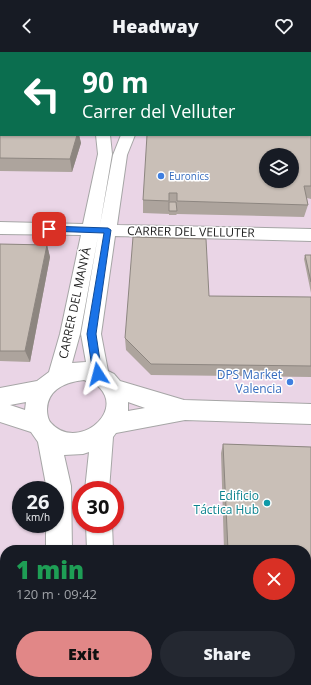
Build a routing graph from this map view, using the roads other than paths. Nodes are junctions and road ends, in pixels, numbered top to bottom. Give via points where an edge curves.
1 (103, 136) edge
2 (112, 136) edge
3 (124, 136) edge
4 (129, 136) edge
5 (0, 228) edge
6 (99, 230) junction
7 (311, 235) edge
8 (98, 374) junction
9 (50, 383) junction
10 (115, 389) junction
11 (0, 398) edge
12 (186, 410) junction
13 (0, 412) edge
14 (311, 414) edge
15 (107, 429) junction
16 (43, 431) junction
17 (98, 481) edge
18 (99, 533) edge
19 (59, 545) edge
20 (100, 545) edge

1 - 6 street, CARRER DEL MANYÀ via 105,154
2 - 3 street
4 - 6 street, CARRER DEL MANYÀ via 120,155
5 - 6 street, CARRER DEL VELLUTER
6 - 7 street, CARRER DEL VELLUTER
6 - 8 street, CARRER DEL MANYÀ via 91,334
6 - 9 street, CARRER DEL MANYÀ via 70,334
8 - 9 street via 78,372
8 - 10 street via 108,380
9 - 11 street
9 - 16 street via 37,400 35,412
10 - 12 street
10 - 15 street via 118,412
12 - 14 street
12 - 15 street
13 - 16 street
15 - 16 street via 90,441 75,444 61,443
15 - 17 street
16 - 19 street via 59,486
18 - 20 street

